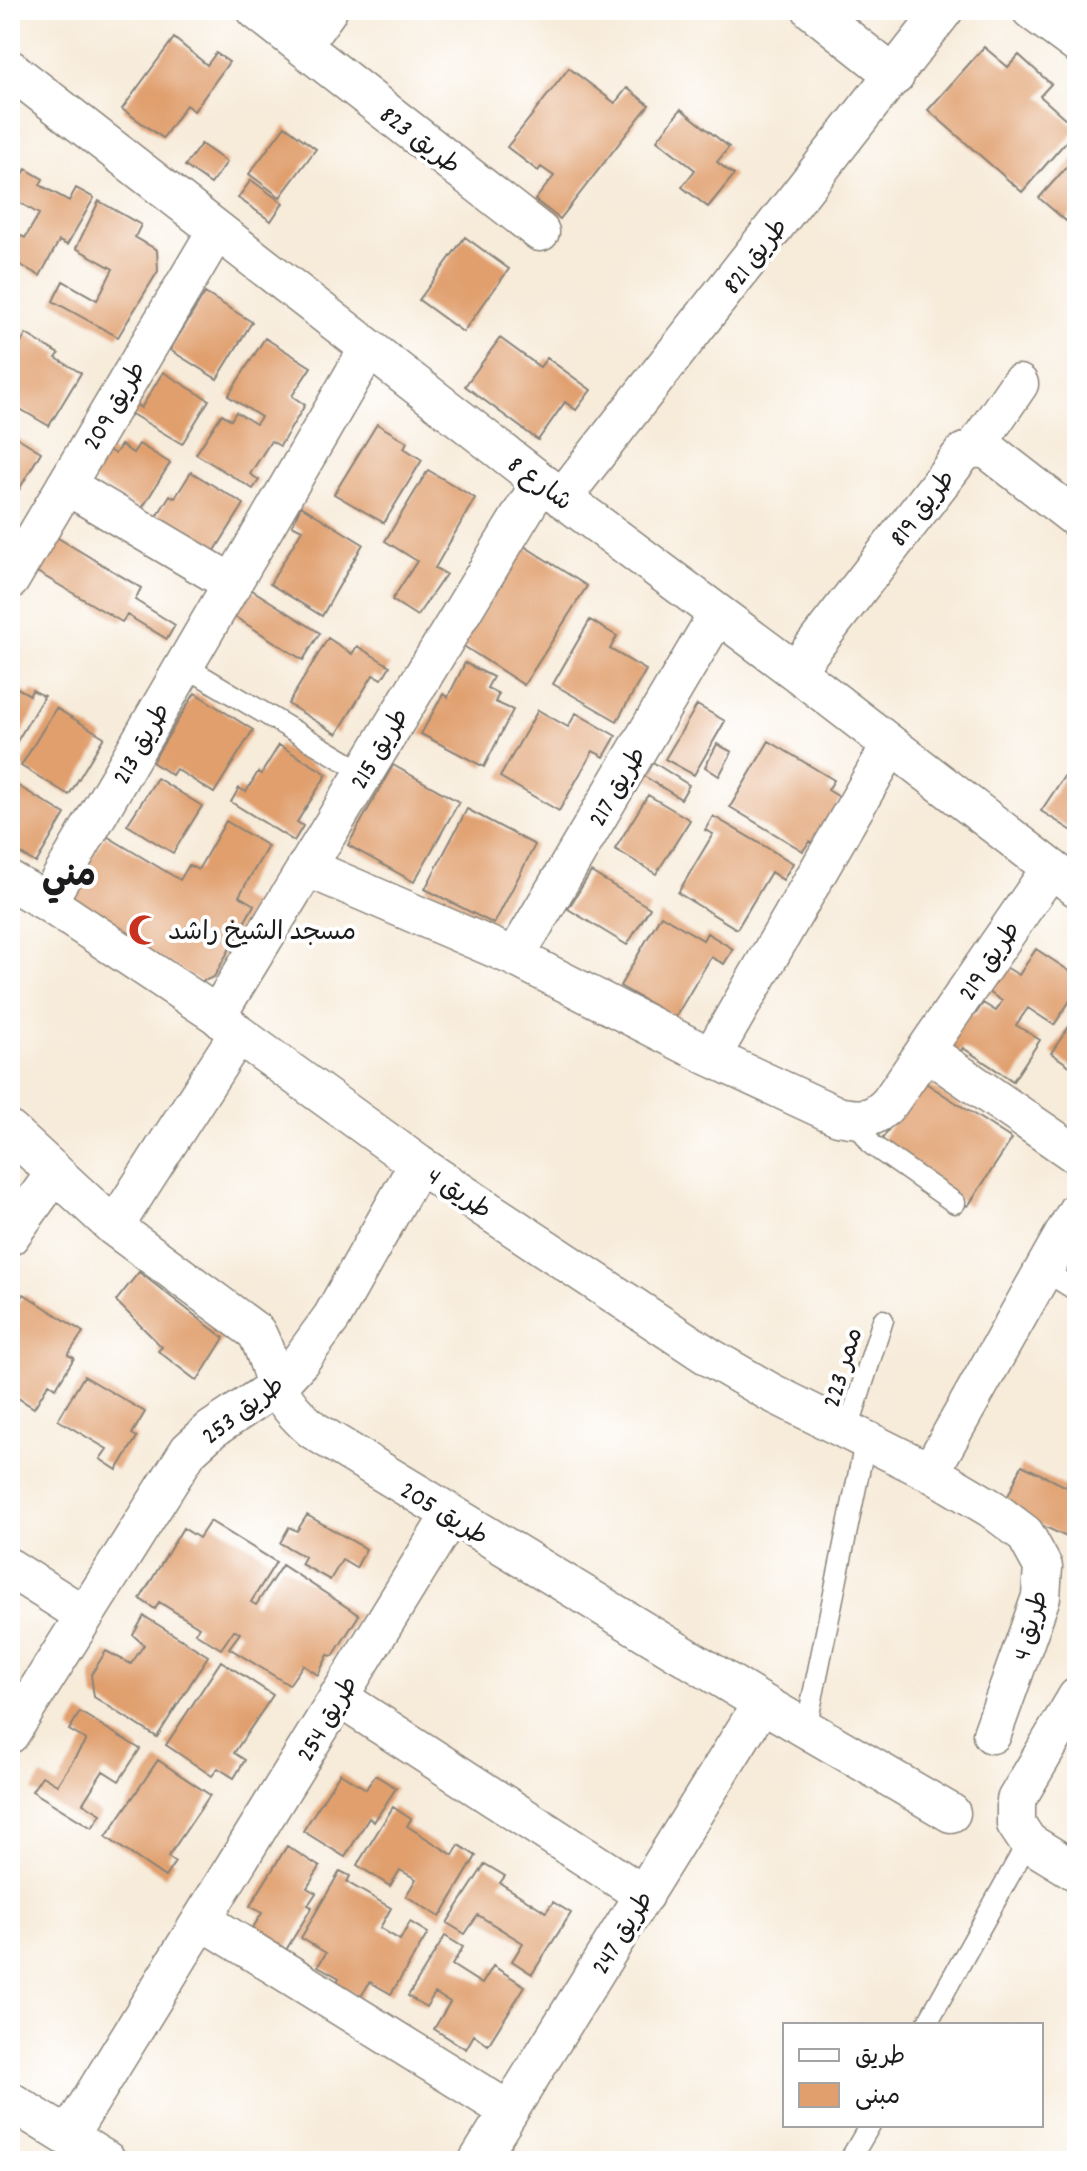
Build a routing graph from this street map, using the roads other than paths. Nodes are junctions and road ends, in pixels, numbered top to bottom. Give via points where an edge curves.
1 (256, 10) edge
2 (328, 10) edge
3 (812, 10) edge
4 (944, 10) edge
5 (1031, 10) edge
6 (1077, 44) edge
7 (302, 46) junction
8 (10, 69) edge
9 (895, 76) junction
10 (217, 230) junction
11 (540, 232) dead end
12 (369, 348) junction
13 (1019, 384) dead end
14 (975, 448) junction
15 (66, 485) junction
16 (552, 490) junction
17 (1077, 519) edge
18 (12, 571) edge
19 (233, 584) junction
20 (717, 615) junction
21 (185, 666) junction
22 (795, 671) junction
23 (891, 745) junction
24 (363, 772) junction
25 (306, 867) junction
26 (1064, 878) edge
27 (10, 881) edge
28 (47, 902) junction
29 (515, 957) junction
30 (228, 1024) junction
31 (926, 1051) junction
32 (711, 1057) junction
33 (867, 1118) junction
34 (10, 1131) edge
35 (1077, 1155) edge
36 (418, 1164) junction
37 (55, 1173) junction
38 (955, 1203) dead end
39 (1077, 1211) edge
40 (114, 1227) junction
41 (10, 1236) edge
42 (1045, 1271) junction
43 (1077, 1291) edge
44 (883, 1320) dead end
45 (277, 1386) junction
46 (857, 1434) junction
47 (930, 1472) junction
48 (450, 1516) junction
49 (10, 1568) edge
50 (84, 1615) junction
51 (338, 1697) junction
52 (1077, 1697) edge
53 (762, 1703) junction
54 (806, 1729) junction
55 (10, 1734) edge
56 (992, 1734) dead end
57 (951, 1813) dead end
58 (1022, 1833) junction
59 (1077, 1872) edge
60 (644, 1895) junction
61 (202, 1920) junction
62 (927, 2023) edge
63 (10, 2101) edge
64 (509, 2111) junction
65 (869, 2127) edge
66 (68, 2137) junction
67 (107, 2161) edge
68 (478, 2161) edge
69 (849, 2161) edge

1 - 7 street, طريق 823
2 - 7 street
3 - 9 street
4 - 9 street, طريق 821
5 - 6 street
7 - 11 street, طريق 823
8 - 10 street, شارع 8
9 - 16 street, طريق 821
10 - 12 street, شارع 8
10 - 15 street, طريق 209
12 - 16 street, شارع 8
12 - 19 street, طريق 213
13 - 14 street
14 - 17 street, طريق 819 via 988,450
14 - 22 street, طريق 819 via 963,453
15 - 18 street, طريق 209
15 - 19 street
16 - 20 street, شارع 8
16 - 24 street, طريق 215
19 - 21 street, طريق 213
20 - 22 street, شارع 8
20 - 29 street, طريق 217
21 - 24 lane
21 - 28 street, طريق 213
22 - 23 street, شارع 8
23 - 26 street, شارع 8
23 - 32 street
24 - 25 street, طريق 215
25 - 29 street
25 - 30 street, طريق 215
26 - 31 street, طريق 219
27 - 28 street, طريق 4
28 - 30 street, طريق 4
29 - 32 street
30 - 36 street, طريق 4
30 - 40 street, طريق 215
31 - 33 street, طريق 219
31 - 35 street
32 - 33 street via 838,1116
33 - 38 lane via 872,1145
34 - 37 street, طريق 205
36 - 45 street, طريق 253 via 332,1317
36 - 46 street, طريق 4 via 711,1358
37 - 40 street, طريق 205
37 - 41 street
39 - 42 street
40 - 45 street, طريق 205 via 256,1332
42 - 43 lane
42 - 47 street
44 - 46 lane, ممر 223
45 - 48 street, طريق 205 via 313,1430
45 - 50 street, طريق 253 via 189,1450
46 - 47 street, طريق 4
46 - 54 lane
47 - 56 street, طريق 4 via 1025,1534 1043,1567 1041,1597
48 - 51 street, طريق 254
48 - 53 street, طريق 205
49 - 50 street
50 - 55 street, طريق 253
51 - 60 street
51 - 61 street, طريق 254
52 - 58 street via 1016,1800
53 - 54 street, طريق 205
53 - 60 street, طريق 247
54 - 57 street, طريق 205
58 - 59 street
58 - 62 lane
60 - 64 street, طريق 247
61 - 64 street
61 - 66 street, طريق 254
63 - 66 street
64 - 68 street, طريق 247
65 - 69 lane
66 - 67 street

